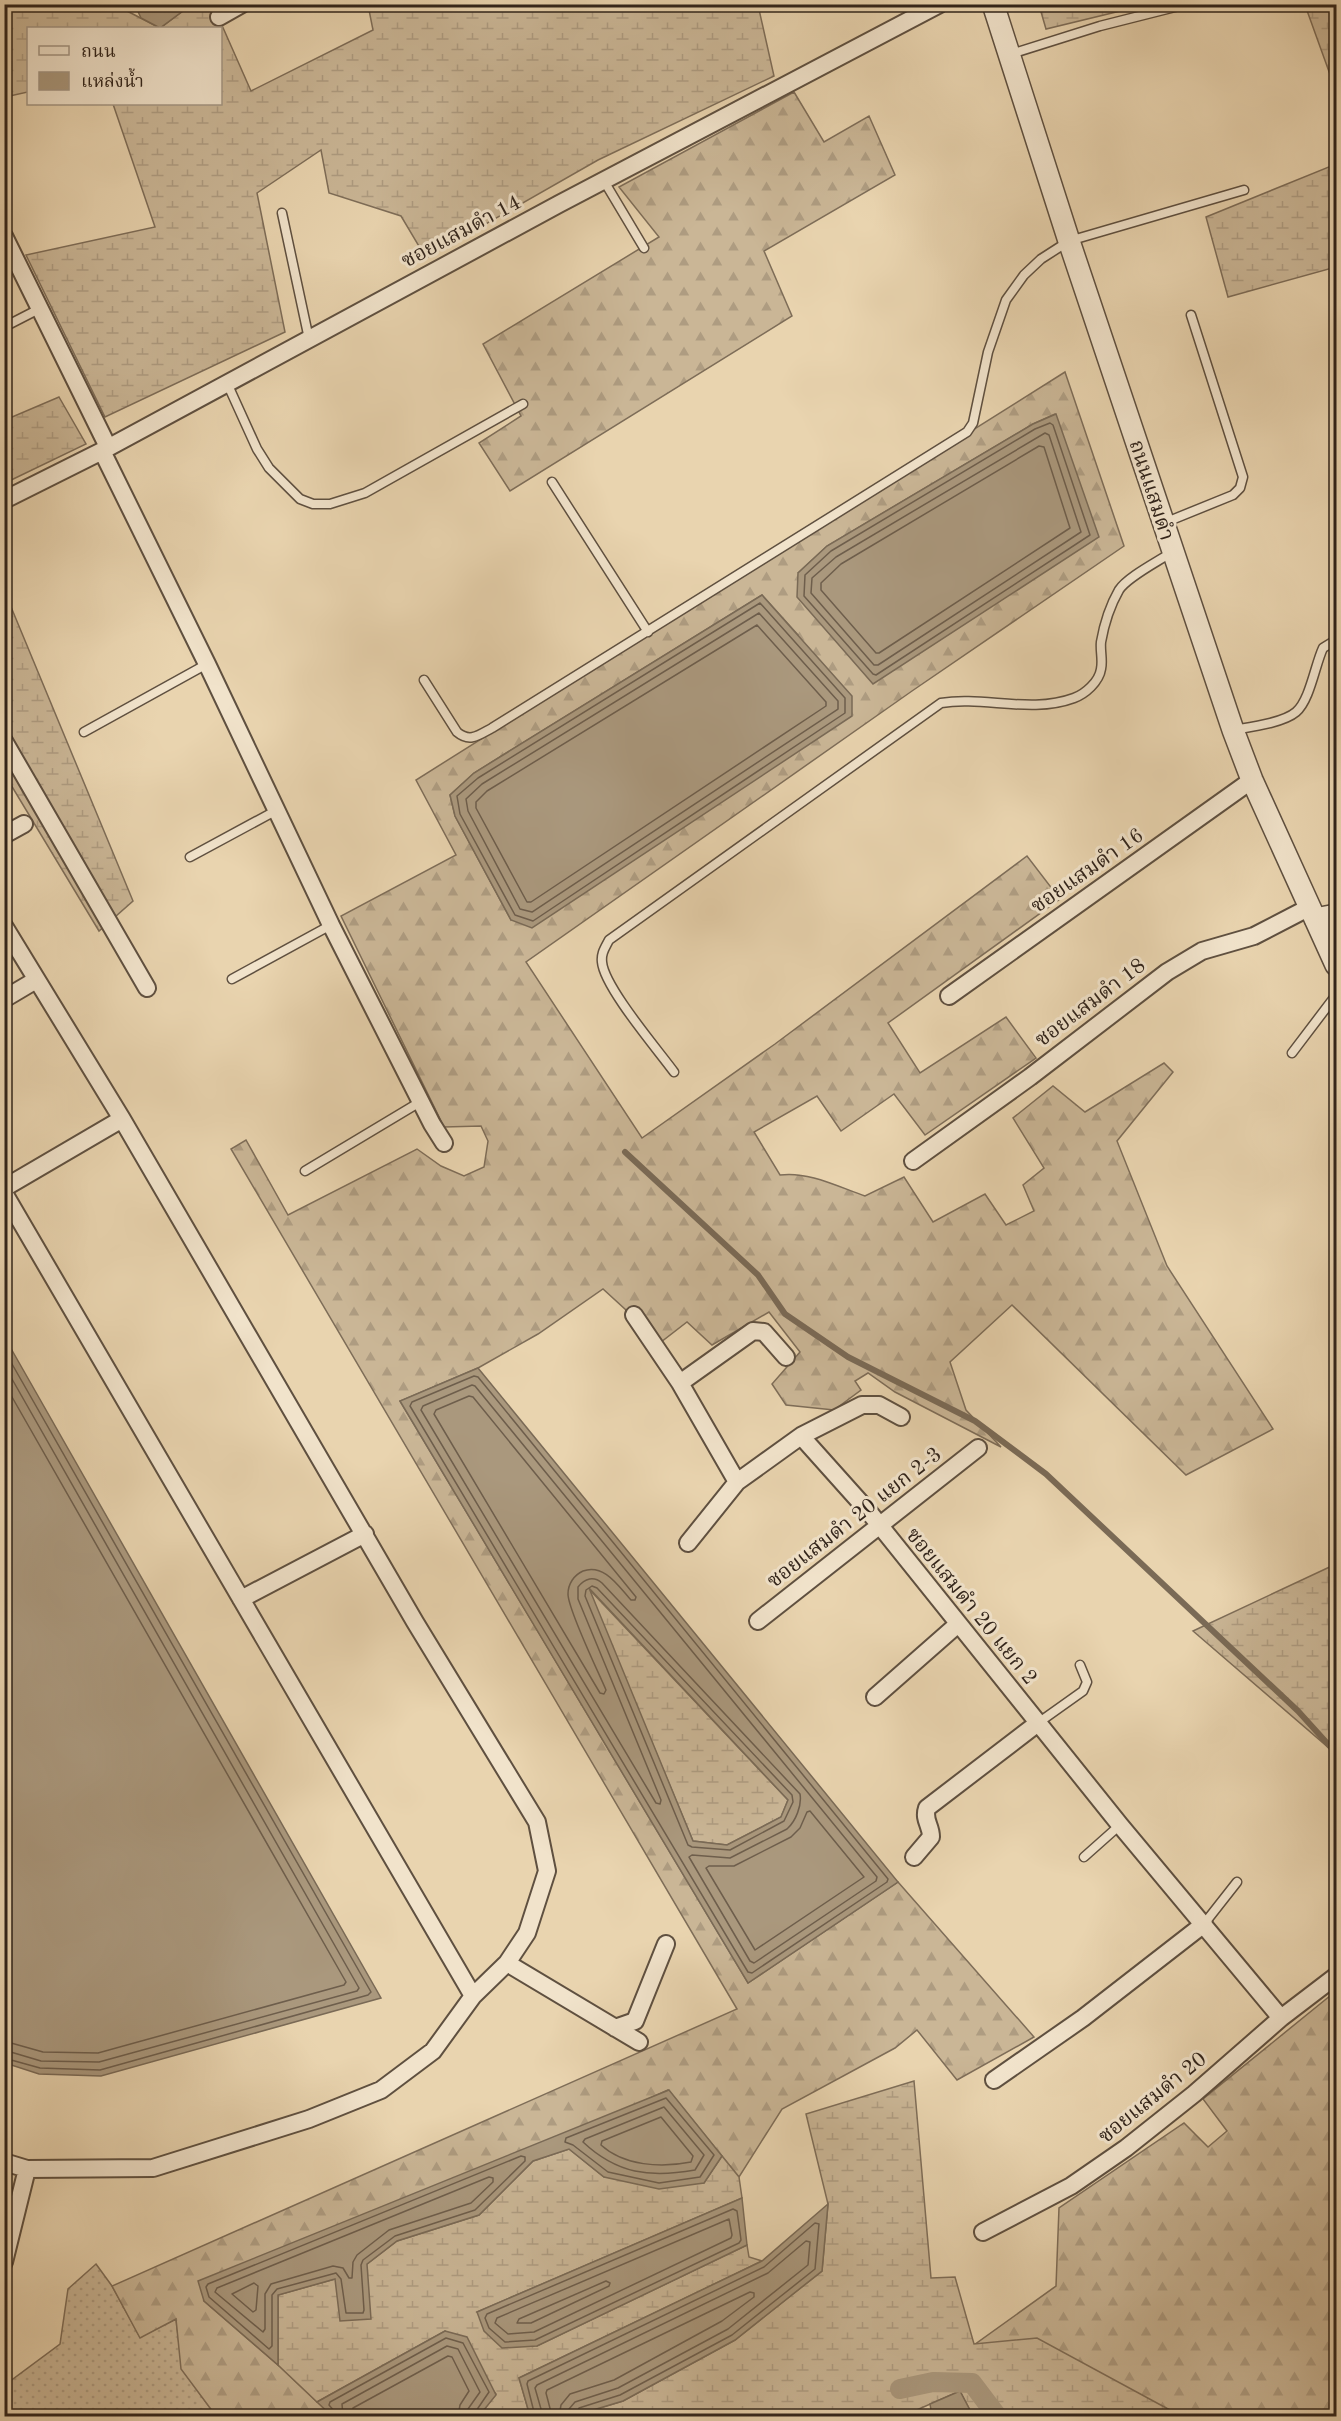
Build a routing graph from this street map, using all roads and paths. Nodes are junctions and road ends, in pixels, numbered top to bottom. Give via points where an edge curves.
1 (242, 4) edge
2 (940, 4) edge
3 (993, 4) edge
4 (1187, 4) edge
5 (219, 17) dead end
6 (1008, 55) junction
7 (604, 181) junction
8 (1244, 190) dead end
9 (282, 213) dead end
10 (4, 236) edge
11 (1069, 241) junction
12 (644, 248) dead end
13 (39, 309) junction
14 (1191, 315) dead end
15 (4, 327) edge
16 (309, 339) junction
17 (227, 383) junction
18 (524, 404) dead end
19 (105, 449) junction
20 (552, 482) dead end
21 (4, 500) edge
22 (1163, 524) junction
23 (1172, 552) junction
24 (648, 632) junction
25 (1336, 640) edge
26 (207, 664) junction
27 (424, 680) dead end
28 (1233, 730) junction
29 (84, 732) dead end
30 (4, 741) edge
31 (1252, 780) junction
32 (276, 810) junction
33 (24, 824) dead end
34 (4, 835) edge
35 (190, 857) dead end
36 (1313, 913) junction
37 (1336, 915) edge
38 (331, 925) junction
39 (4, 926) edge
40 (1336, 965) edge
41 (232, 979) dead end
42 (36, 980) junction
43 (147, 988) dead end
44 (1336, 995) edge
45 (949, 996) dead end
46 (4, 999) edge
47 (1292, 1053) dead end
48 (674, 1072) dead end
49 (420, 1102) junction
50 (122, 1119) junction
51 (444, 1143) dead end
52 (913, 1161) dead end
53 (305, 1171) dead end
54 (4, 1188) edge
55 (4, 1193) edge
56 (634, 1315) dead end
57 (786, 1357) dead end
58 (680, 1383) junction
59 (901, 1417) dead end
60 (801, 1436) junction
61 (978, 1448) dead end
62 (737, 1482) junction
63 (879, 1527) junction
64 (365, 1534) junction
65 (688, 1543) dead end
66 (241, 1599) junction
67 (758, 1621) dead end
68 (958, 1624) junction
69 (1080, 1665) dead end
70 (875, 1697) dead end
71 (1038, 1723) junction
72 (1120, 1825) junction
73 (914, 1857) dead end
74 (1084, 1857) dead end
75 (1237, 1882) dead end
76 (1204, 1924) junction
77 (666, 1944) dead end
78 (507, 1963) junction
79 (1336, 1976) edge
80 (473, 1996) junction
81 (1281, 2018) junction
82 (615, 2028) junction
83 (639, 2042) dead end
84 (994, 2080) dead end
85 (4, 2162) edge
86 (27, 2169) junction
87 (983, 2232) dead end
88 (4, 2262) edge

1 - 5 street
2 - 7 street, ซอยแสมดำ 14
3 - 6 street, ถนนแสมดำ
4 - 6 lane
6 - 11 street, ถนนแสมดำ
7 - 12 lane
7 - 16 street, ซอยแสมดำ 14
8 - 11 lane
9 - 16 lane
10 - 13 street
11 - 22 street, ถนนแสมดำ
11 - 24 lane via 1041,259 1006,300 988,352 973,423 967,432
13 - 15 lane
13 - 19 street
14 - 22 lane via 1243,477 1233,495
16 - 17 street, ซอยแสมดำ 14
17 - 18 lane via 269,468 300,499 313,504 330,504 365,493
17 - 19 street, ซอยแสมดำ 14
19 - 21 street, ซอยแสมดำ 14
19 - 26 street
20 - 24 lane
22 - 23 street, ถนนแสมดำ
23 - 28 street, ถนนแสมดำ
23 - 48 lane via 1120,587 1101,642 1101,671 1087,690 1055,703 940,703 609,940 602,965 610,985
24 - 27 lane via 474,738 457,732
25 - 28 lane via 1323,648 1307,694 1296,712
26 - 29 lane
26 - 32 street
28 - 31 street, ถนนแสมดำ
30 - 43 street
31 - 36 street, ถนนแสมดำ
31 - 45 street, ซอยแสมดำ 16
32 - 35 lane
32 - 38 street
33 - 34 street
36 - 37 street
36 - 40 street, ถนนแสมดำ
36 - 52 street, ซอยแสมดำ 18 via 1202,951 1167,972
38 - 41 lane
38 - 49 street
39 - 42 street
42 - 46 street
42 - 50 street
44 - 47 lane
49 - 51 street
49 - 53 lane
50 - 54 street
50 - 64 street
55 - 66 street
56 - 58 street
57 - 58 street via 764,1332 753,1331
58 - 62 street
59 - 60 street via 873,1403 862,1404
60 - 62 street
60 - 63 street, ซอยแสมดำ 20 แยก 2
61 - 63 street, ซอยแสมดำ 20 แยก 2-3
62 - 65 street
63 - 67 street, ซอยแสมดำ 20 แยก 2-3
63 - 68 street, ซอยแสมดำ 20 แยก 2
64 - 66 street
64 - 78 street via 537,1822 547,1871 527,1933
66 - 80 street
68 - 70 street
68 - 71 street, ซอยแสมดำ 20 แยก 2
69 - 71 lane via 1087,1682 1083,1691
71 - 72 street, ซอยแสมดำ 20 แยก 2
71 - 73 street via 927,1808 925,1821 931,1836
72 - 74 lane
72 - 76 street, ซอยแสมดำ 20 แยก 2
75 - 76 lane
76 - 81 street, ซอยแสมดำ 20 แยก 2
76 - 84 street via 1083,2018
77 - 82 street via 635,2021
78 - 80 street
78 - 82 street
79 - 81 street, ซอยแสมดำ 20
80 - 86 street via 433,2051 381,2090 309,2119 153,2168
81 - 87 street, ซอยแสมดำ 20 via 1126,2148 1071,2186
82 - 83 street
85 - 86 street
86 - 88 street

